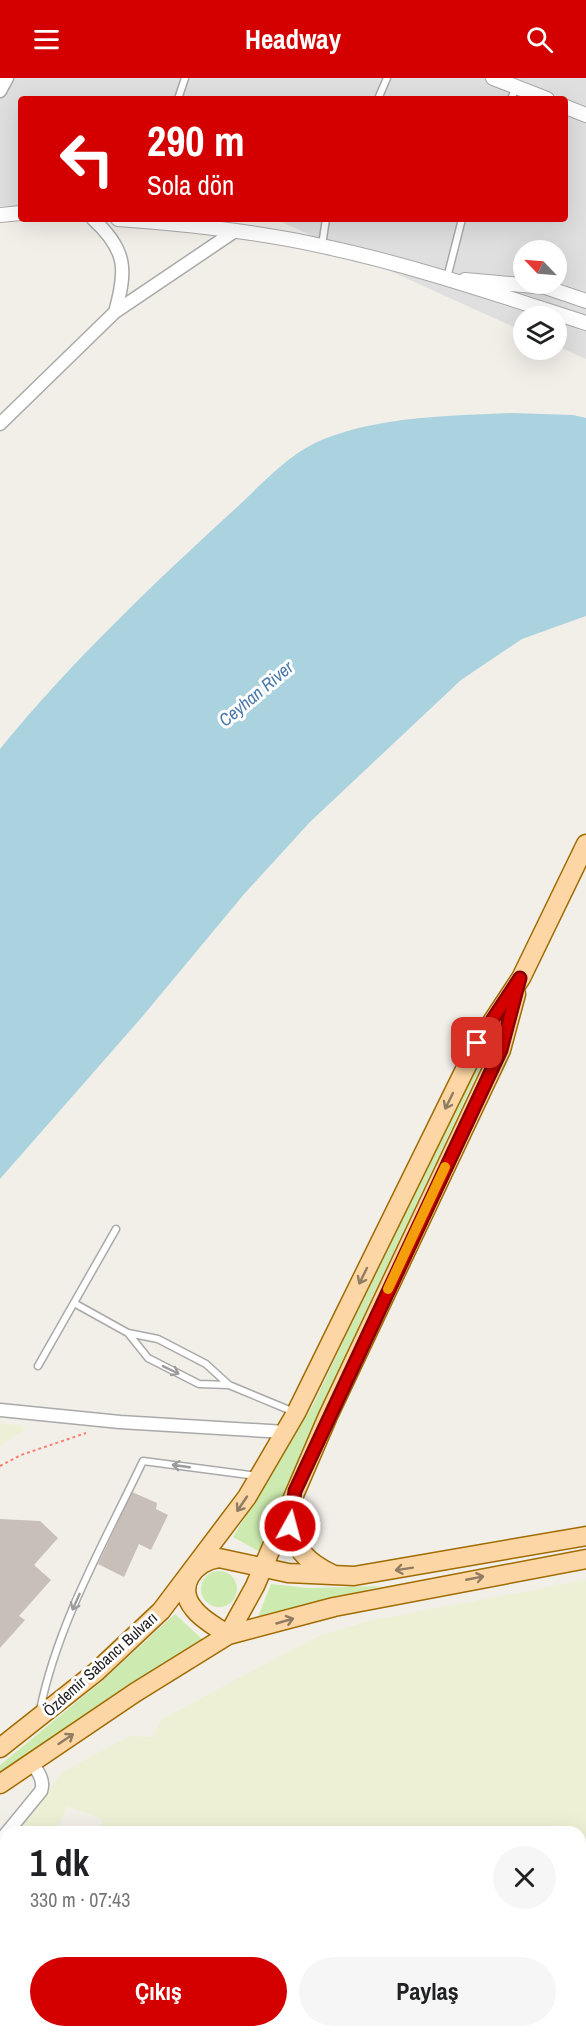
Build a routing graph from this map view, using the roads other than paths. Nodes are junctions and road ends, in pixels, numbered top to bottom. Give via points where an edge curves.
1 (7, 78) edge
2 (185, 78) edge
3 (387, 78) edge
4 (493, 78) edge
5 (0, 91) edge
6 (514, 93) edge
7 (179, 96) edge
8 (379, 96) edge
9 (530, 96) edge
10 (568, 108) edge
11 (586, 115) edge
12 (18, 213) edge
13 (0, 215) edge
14 (96, 222) edge
15 (167, 222) edge
16 (326, 222) edge
17 (461, 222) edge
18 (235, 231) junction
19 (322, 246) junction
20 (451, 279) junction
21 (586, 301) edge
22 (115, 312) junction
23 (586, 323) edge
24 (0, 424) edge
25 (586, 844) edge
26 (582, 865) edge
27 (520, 978) junction
28 (116, 1229) dead end
29 (74, 1303) junction
30 (128, 1333) junction
31 (39, 1366) dead end
32 (229, 1385) junction
33 (0, 1410) edge
34 (296, 1413) junction
35 (285, 1432) junction
36 (260, 1476) junction
37 (295, 1491) junction
38 (586, 1536) edge
39 (586, 1559) edge
40 (264, 1568) junction
41 (192, 1572) junction
42 (336, 1576) junction
43 (228, 1635) junction
44 (37, 1720) junction
45 (0, 1748) edge
46 (32, 1762) junction
47 (0, 1784) edge
48 (12, 1826) edge

1 - 5 street
2 - 7 lane
3 - 8 lane
4 - 6 street
6 - 9 street
10 - 11 street
12 - 13 street
14 - 22 street via 120,250 124,282
15 - 18 street
16 - 19 lane
17 - 20 lane
18 - 19 street
18 - 22 street
19 - 20 street
20 - 21 street via 545,287
20 - 23 street
22 - 24 street
25 - 26 main road
26 - 27 main road
27 -> 34 main road, Özdemir Sabancı Bulvarı via 477,1043
27 - 37 main road via 501,1050
28 - 29 lane
29 - 30 lane
29 - 31 lane
30 - 32 lane via 158,1339 206,1364
30 -> 32 lane via 148,1358 199,1384
32 - 34 lane
33 - 35 street
34 - 35 main road, Özdemir Sabancı Bulvarı
35 - 36 main road, Özdemir Sabancı Bulvarı
36 -> 41 main road, Özdemir Sabancı Bulvarı
36 -> 44 lane via 143,1461 75,1603 47,1674
37 - 40 main road
37 - 42 main road via 290,1518 295,1543 315,1565
38 -> 42 main road via 395,1571
43 -> 39 main road via 334,1607
40 - 41 main road via 208,1559
40 - 42 main road
40 - 43 main road
41 - 43 main road via 186,1591 194,1609
41 - 44 main road, Özdemir Sabancı Bulvarı via 129,1642
46 -> 43 main road
44 - 45 main road, Özdemir Sabancı Bulvarı
46 - 47 main road
46 - 48 street via 43,1785

